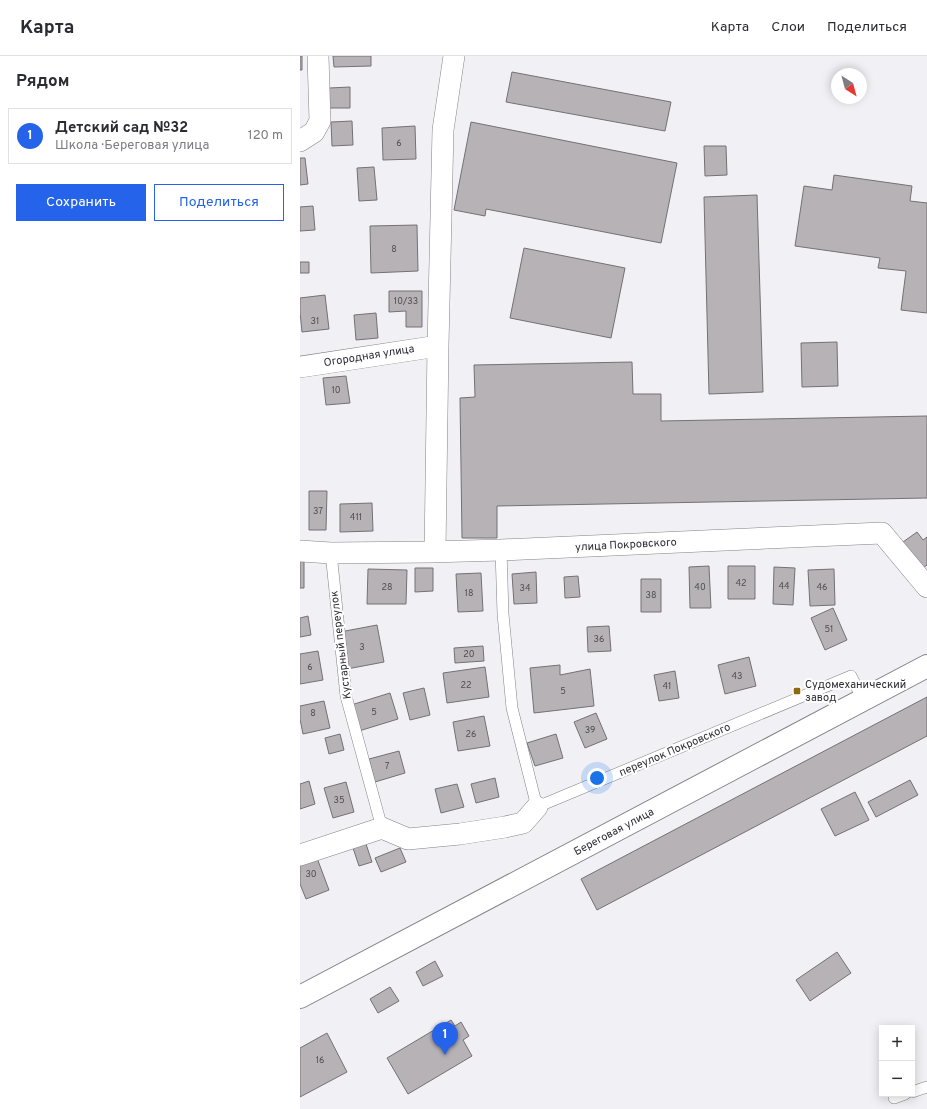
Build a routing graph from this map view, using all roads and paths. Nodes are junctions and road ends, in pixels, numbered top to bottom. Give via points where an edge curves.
1 (318, 56) edge
2 (454, 56) edge
3 (300, 140) edge
4 (438, 346) junction
5 (300, 367) edge
6 (501, 550) junction
7 (300, 551) edge
8 (435, 552) junction
9 (331, 553) junction
10 (927, 587) edge
11 (927, 666) edge
12 (864, 700) junction
13 (537, 807) junction
14 (382, 828) junction
15 (300, 856) edge
16 (300, 997) edge
17 (927, 1087) edge
18 (915, 1091) edge

1 - 3 street via 320,120 314,132
2 - 4 street via 443,130
4 - 5 street, Огородная улица
4 - 8 street
6 - 8 street, улица Покровского
6 - 10 street, улица Покровского via 882,533
6 - 13 lane via 512,708
7 - 9 street, улица Покровского
8 - 9 street, улица Покровского
9 - 14 lane, Кустарный переулок via 346,696
11 - 12 main road, Береговая улица
12 - 13 lane, переулок Покровского via 851,676
12 - 16 main road, Береговая улица
13 - 14 street via 523,823 460,834 408,839
14 - 15 street
17 - 18 lane

